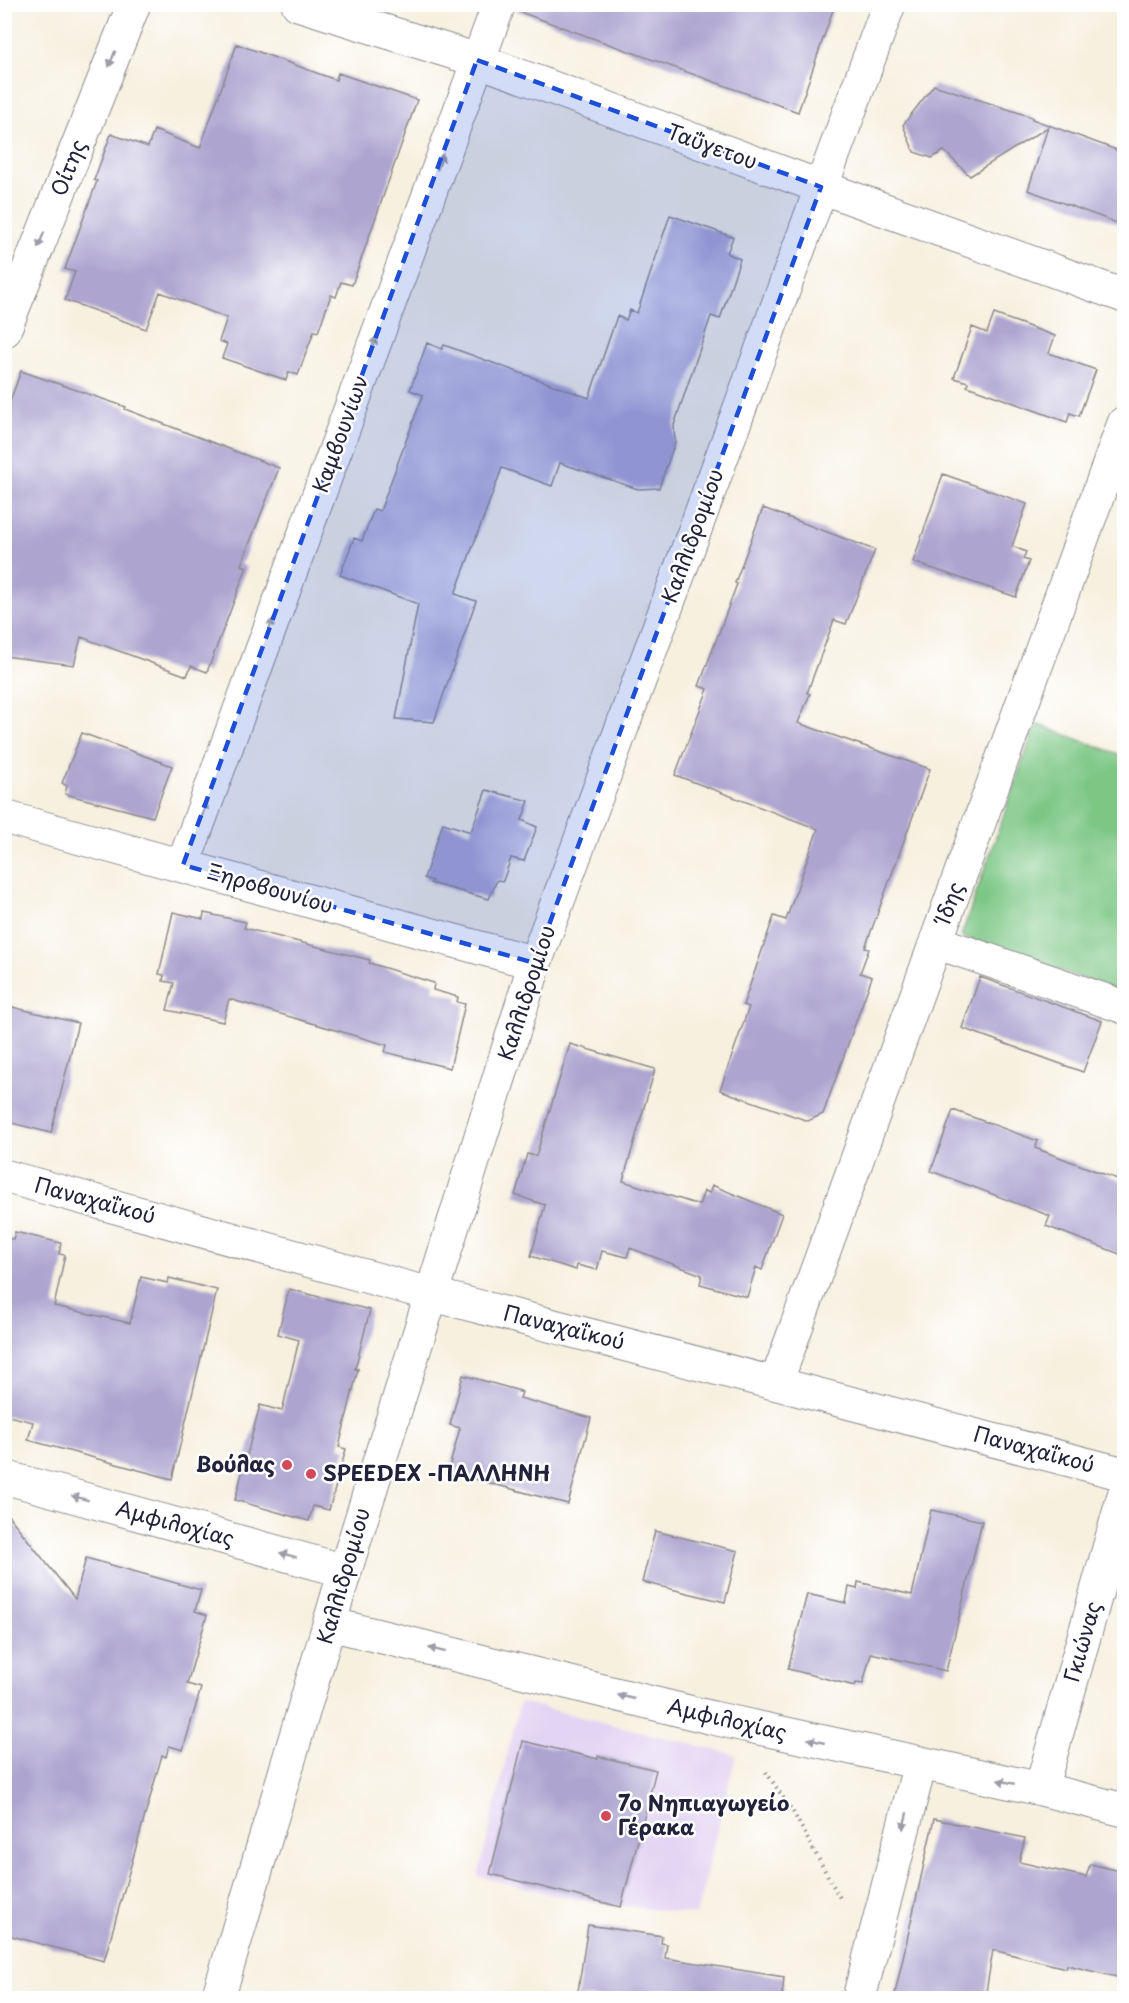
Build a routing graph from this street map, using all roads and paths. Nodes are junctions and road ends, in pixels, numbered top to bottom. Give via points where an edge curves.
1 (134, 4) edge
2 (298, 4) edge
3 (499, 4) edge
4 (890, 4) edge
5 (477, 60) junction
6 (821, 187) junction
7 (1125, 296) edge
8 (4, 332) edge
9 (1125, 423) edge
10 (4, 817) edge
11 (183, 865) junction
12 (936, 942) junction
13 (536, 963) junction
14 (1125, 1007) edge
15 (4, 1176) edge
16 (430, 1294) junction
17 (776, 1383) junction
18 (1125, 1474) edge
19 (4, 1477) edge
20 (1125, 1495) edge
21 (345, 1571) junction
22 (330, 1624) junction
23 (760, 1764) dead end
24 (920, 1764) junction
25 (1041, 1789) junction
26 (1125, 1810) edge
27 (869, 1963) junction
28 (218, 1998) edge
29 (859, 1998) edge

1 -> 8 street, Οίτης
2 - 5 street, Ταΰγετου
3 - 5 street, Καμβουνίων
4 - 6 street, Καλλιδρομίου
5 - 6 street, Ταΰγετου
11 -> 5 street, Καμβουνίων
6 - 7 street, Ταΰγετου
6 - 13 street, Καλλιδρομίου
9 - 12 street, Ίδης
10 - 11 street, Ξηροβουνίου
11 - 13 street, Ξηροβουνίου
12 - 14 street
12 - 17 street, Ίδης
13 - 16 street, Καλλιδρομίου
15 - 16 street, Παναχαΐκού
16 - 17 street, Παναχαΐκού
16 - 21 street, Καλλιδρομίου
17 - 18 street, Παναχαΐκού
21 -> 19 street, Αμφιλοχίας
20 - 25 street, Γκιώνας
21 - 22 street, Καλλιδρομίου
24 -> 22 street, Αμφιλοχίας via 713,1718
22 - 28 street, Καλλιδρομίου
23 - 27 path via 857,1923
25 -> 24 street, Αμφιλοχίας
24 -> 27 street
25 - 26 street, Αμφιλοχίας
27 - 29 street

